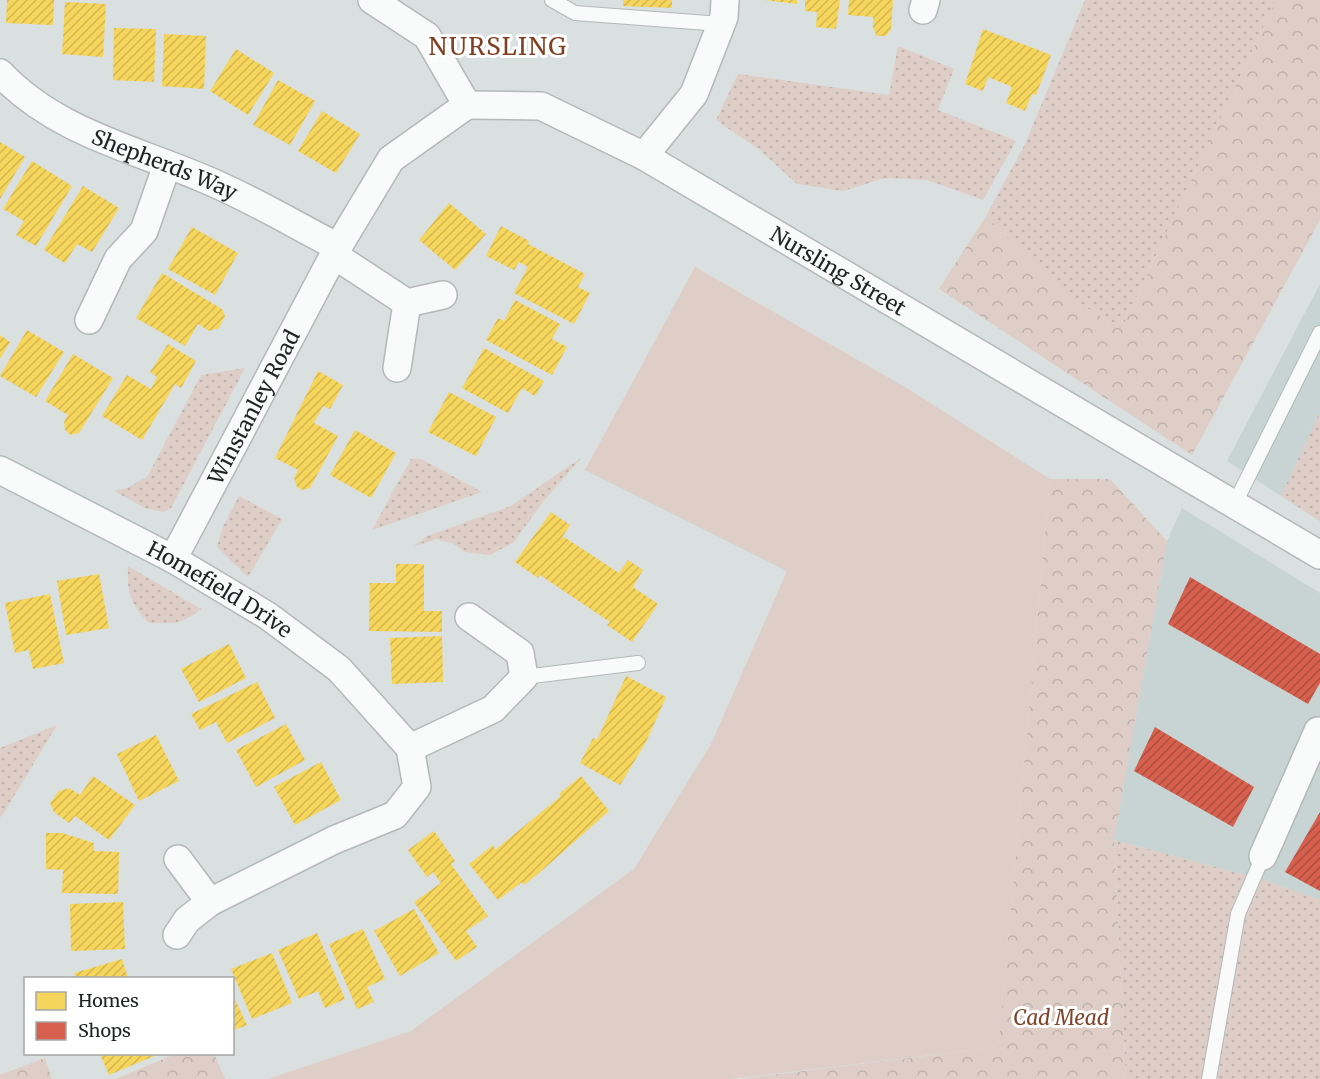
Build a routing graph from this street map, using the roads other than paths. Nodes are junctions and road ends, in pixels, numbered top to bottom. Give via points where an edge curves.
1 (372, 0) edge
2 (552, 0) edge
3 (723, 12) edge
4 (0, 73) edge
5 (467, 105) junction
6 (644, 156) junction
7 (167, 165) junction
8 (336, 251) junction
9 (443, 295) dead end
10 (407, 303) junction
11 (89, 320) dead end
12 (1320, 333) edge
13 (397, 368) dead end
14 (0, 470) edge
15 (1234, 505) junction
16 (1320, 555) edge
17 (173, 559) junction
18 (469, 617) dead end
19 (638, 663) dead end
20 (524, 677) junction
21 (1319, 730) edge
22 (410, 748) junction
23 (1263, 856) joint
24 (178, 859) dead end
25 (210, 902) junction
26 (177, 935) dead end
27 (1209, 1079) edge

1 - 5 street via 427,36
2 - 3 lane via 575,13
3 - 6 street via 694,94
4 - 7 street, Shepherds Way via 12,86 70,126
5 - 6 street, Nursling Street via 541,106
5 - 8 street, Winstanley Road via 391,159
6 - 15 street, Nursling Street
7 - 8 street, Shepherds Way via 203,178
7 - 11 street via 144,231 117,260
8 - 10 street
8 - 17 street, Winstanley Road
9 - 10 street
10 - 13 street
12 - 15 lane
14 - 17 street, Homefield Drive
15 - 16 street, Nursling Street
17 - 22 street, Homefield Drive via 268,616 339,669
18 - 20 street via 520,653
19 - 20 lane
20 - 22 street via 493,709
21 - 23 street
22 - 25 street via 417,787 395,815 334,840
23 - 27 lane via 1238,914
24 - 25 street
25 - 26 street via 187,920

